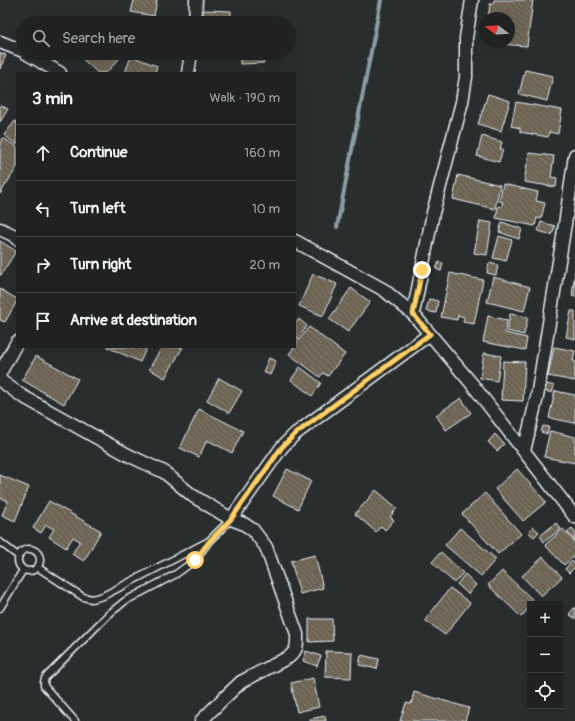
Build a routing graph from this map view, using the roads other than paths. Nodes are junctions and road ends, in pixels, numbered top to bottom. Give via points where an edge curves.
1 (196, 0) edge
2 (472, 0) edge
3 (195, 16) edge
4 (0, 42) edge
5 (16, 48) edge
6 (38, 60) edge
7 (190, 60) edge
8 (58, 72) edge
9 (188, 72) edge
10 (575, 155) edge
11 (0, 229) edge
12 (16, 238) edge
13 (296, 242) edge
14 (413, 314) junction
15 (430, 334) junction
16 (16, 344) edge
17 (0, 373) edge
18 (0, 378) edge
19 (524, 451) junction
20 (575, 517) edge
21 (231, 519) junction
22 (0, 542) edge
23 (209, 542) junction
24 (18, 556) junction
25 (37, 567) junction
26 (23, 570) junction
27 (0, 608) edge
28 (75, 721) edge
29 (201, 721) edge

1 - 3 street
2 - 14 street via 466,38 466,77 463,96 433,213
4 - 5 street
6 - 8 street
7 - 9 street
10 - 19 street via 537,397
11 - 12 street
13 - 14 street via 384,290
14 - 15 street
15 - 19 street
15 - 21 street via 295,434 282,447
16 - 17 street
18 - 21 street via 22,396 164,472 193,496
19 - 20 street
21 - 23 lane
21 - 29 street via 253,530 266,547 297,634 295,652 241,682
22 - 24 lane
23 - 25 lane via 103,596 92,598 83,597
23 - 28 lane via 195,560 176,574 125,601 109,614 45,678 44,686
24 - 25 lane via 24,550 32,549 40,559
24 - 26 lane via 17,561
25 - 26 lane via 30,571
26 - 27 lane

